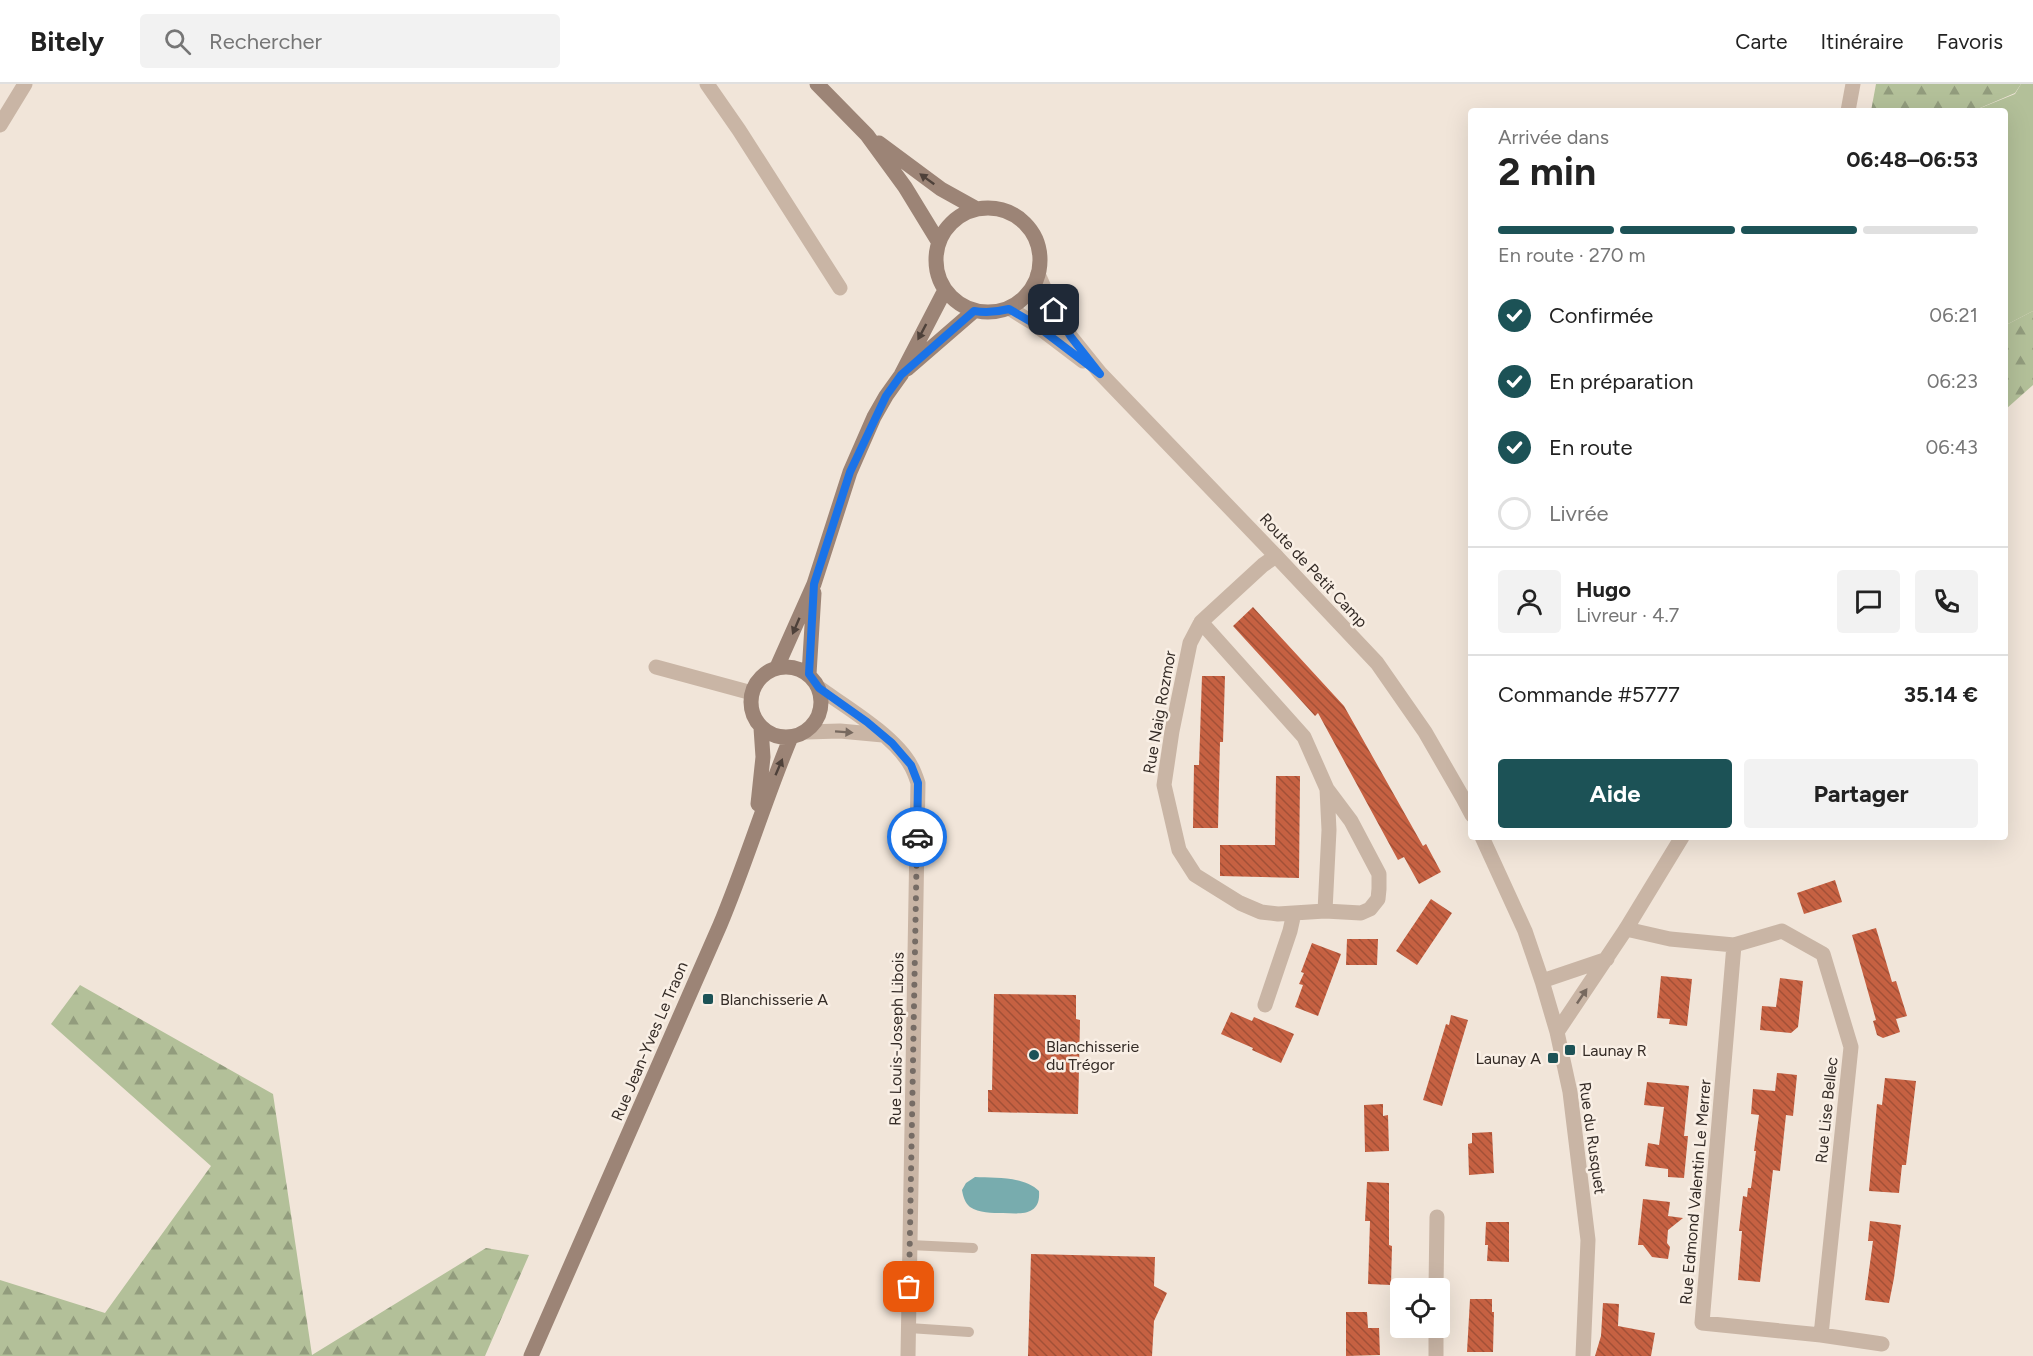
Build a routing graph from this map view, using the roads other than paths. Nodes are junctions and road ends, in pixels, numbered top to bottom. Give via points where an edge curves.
1 (26, 84) edge
2 (707, 84) edge
3 (817, 84) edge
4 (1853, 84) edge
5 (1849, 108) edge
6 (0, 124) edge
7 (867, 135) junction
8 (977, 208) junction
9 (938, 241) junction
10 (1038, 274) junction
11 (840, 288) dead end
12 (945, 290) junction
13 (1009, 309) junction
14 (974, 311) junction
15 (1100, 374) junction
16 (901, 375) junction
17 (1276, 556) junction
18 (814, 584) junction
19 (1201, 622) junction
20 (656, 667) dead end
21 (777, 667) junction
22 (809, 674) junction
23 (819, 688) junction
24 (752, 693) junction
25 (761, 728) junction
26 (798, 734) junction
27 (883, 735) junction
28 (1327, 789) junction
29 (1468, 807) edge
30 (754, 836) junction
31 (1483, 840) edge
32 (1680, 840) edge
33 (1325, 911) junction
34 (1294, 913) junction
35 (1626, 929) junction
36 (1734, 945) junction
37 (1607, 959) junction
38 (1542, 981) junction
39 (1265, 1005) dead end
40 (1557, 1032) junction
41 (1437, 1217) dead end
42 (910, 1245) junction
43 (973, 1248) dead end
44 (1436, 1278) edge
45 (909, 1328) junction
46 (969, 1332) dead end
47 (1821, 1335) junction
48 (1436, 1338) edge
49 (1882, 1344) dead end
50 (531, 1356) edge
51 (908, 1356) edge
52 (1436, 1356) edge
53 (1583, 1356) edge

1 - 6 street
2 - 11 street
3 - 7 main road
4 - 5 street
8 -> 7 main road via 941,189
7 - 9 main road
8 - 9 main road via 951,223
8 - 10 main road via 1011,212 1025,222 1035,235 1040,252
9 - 12 main road via 937,274
10 - 13 main road via 1031,290
10 - 15 street, Route de Petit Camp via 1054,310
12 - 14 main road via 956,302
12 -> 16 main road
13 - 14 main road
13 - 15 street, Route de Petit Camp
14 - 16 main road
15 - 17 street, Route de Petit Camp
16 - 18 main road via 874,417 850,472
17 - 19 street, Rue Naig Rozmor
17 - 29 street, Route de Petit Camp via 1377,663 1425,732
18 -> 21 main road
18 - 22 main road
19 - 28 street, Rue Naig Rozmor via 1304,737
19 - 34 street, Rue Naig Rozmor via 1190,643 1164,785 1179,850 1195,875 1240,903 1261,912
20 - 24 street
21 - 22 main road via 789,666
21 - 24 main road via 764,674
22 - 23 main road
23 - 26 main road via 819,717
23 - 27 street, Rue Louis-Joseph Libois
24 - 25 main road via 752,714
25 - 26 main road via 775,736
25 - 30 main road via 763,757
26 -> 27 street via 840,731
30 -> 26 main road, Rue Jean-Yves Le Traon via 770,788
27 - 42 street, Rue Louis-Joseph Libois via 911,765 918,783
28 - 33 street, Rue Naig Rozmor
28 - 33 street, Rue Naig Rozmor via 1351,821 1379,874 1380,889 1378,899 1361,913
30 - 50 main road, Rue Jean-Yves Le Traon via 720,925
31 - 38 street, Rue du Rusquet via 1525,931
32 - 35 street
33 - 34 street, Rue Naig Rozmor
34 - 39 street
35 - 36 street via 1670,939
35 - 37 street
36 - 47 street, Rue Lise Bellec via 1782,931 1823,954 1851,1047
36 - 47 street, Rue Edmond Valentin Le Merrer via 1702,1323
37 - 38 street
40 -> 37 street
38 - 40 street, Rue du Rusquet
40 - 53 street, Rue du Rusquet via 1569,1092 1588,1240
41 - 44 street
42 - 43 lane
42 - 45 street, Rue Louis-Joseph Libois
45 - 46 lane
45 - 51 street, Rue Louis-Joseph Libois
47 - 49 street
48 - 52 street

